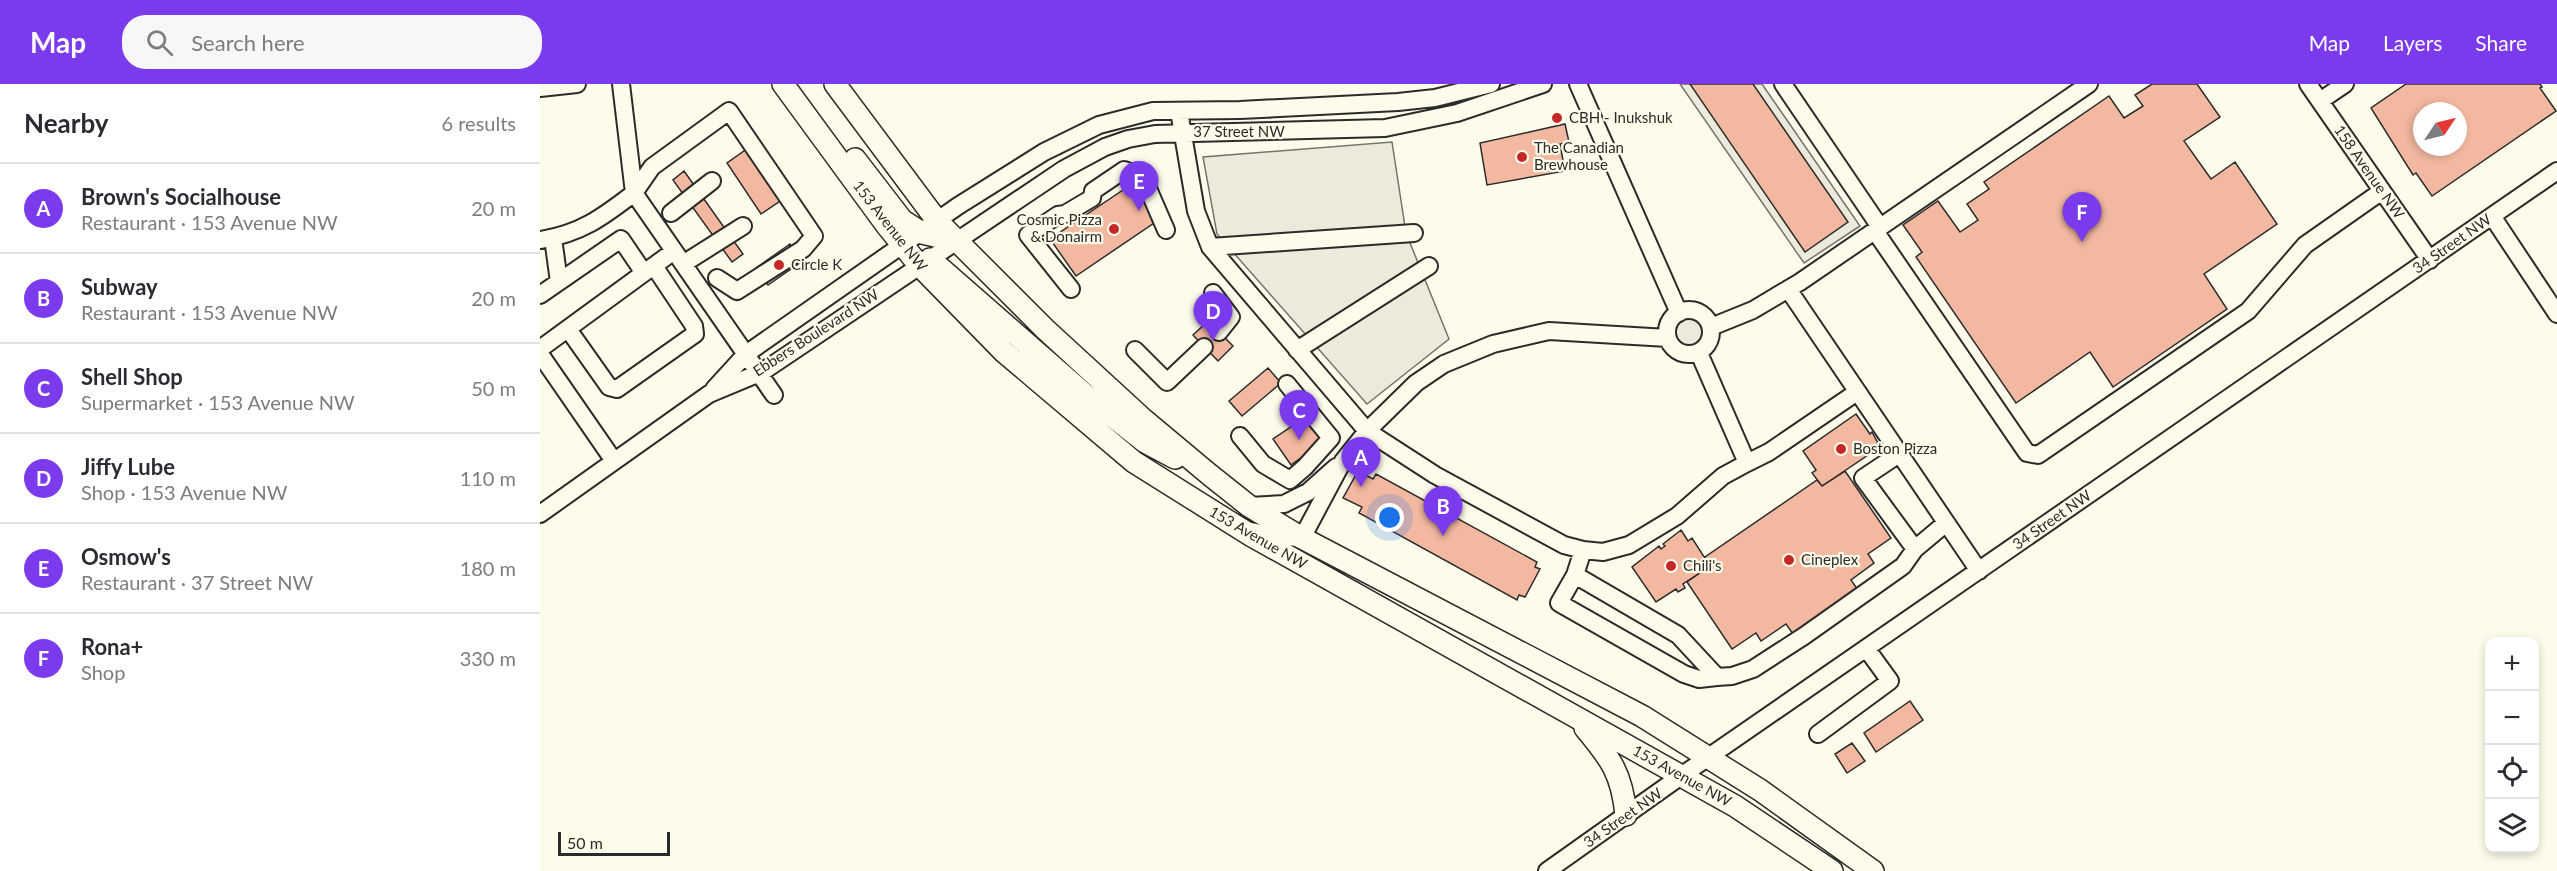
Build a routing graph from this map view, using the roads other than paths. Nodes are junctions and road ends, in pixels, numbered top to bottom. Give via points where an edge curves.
1 (577, 84) edge
2 (621, 84) edge
3 (783, 84) edge
4 (800, 84) edge
5 (835, 84) edge
6 (1491, 84) edge
7 (1542, 84) edge
8 (1578, 84) edge
9 (1783, 84) edge
10 (2089, 84) edge
11 (2308, 84) edge
12 (2345, 84) edge
13 (540, 88) edge
14 (2320, 101) junction
15 (1179, 111) junction
16 (1182, 132) junction
17 (2557, 171) edge
18 (712, 181) dead end
19 (2382, 191) junction
20 (634, 193) junction
21 (671, 213) dead end
22 (2492, 216) junction
23 (743, 226) dead end
24 (930, 227) junction
25 (1877, 229) junction
26 (1166, 230) dead end
27 (1414, 233) dead end
28 (546, 239) edge
29 (958, 241) junction
30 (903, 245) junction
31 (1210, 247) junction
32 (679, 258) junction
33 (2430, 260) junction
34 (924, 261) junction
35 (1429, 266) dead end
36 (649, 270) junction
37 (717, 278) dead end
38 (559, 282) junction
39 (1071, 289) dead end
40 (1788, 289) junction
41 (1213, 293) dead end
42 (540, 295) edge
43 (1679, 313) junction
44 (2557, 314) edge
45 (1711, 327) junction
46 (568, 329) junction
47 (1219, 332) dead end
48 (1668, 338) junction
49 (1204, 346) dead end
50 (1135, 350) dead end
51 (1297, 350) junction
52 (540, 352) edge
53 (1699, 353) junction
54 (746, 354) junction
55 (759, 373) junction
56 (1287, 384) dead end
57 (1857, 392) junction
58 (709, 394) junction
59 (774, 395) dead end
60 (1367, 431) junction
61 (1240, 436) dead end
62 (1899, 454) junction
63 (615, 461) junction
64 (1343, 461) junction
65 (1747, 463) junction
66 (1210, 475) junction
67 (1249, 506) junction
68 (540, 514) edge
69 (1946, 523) junction
70 (1231, 524) junction
71 (1302, 538) junction
72 (1915, 549) junction
73 (1583, 550) junction
74 (1979, 570) junction
75 (1575, 575) junction
76 (1866, 648) junction
77 (1717, 677) junction
78 (1578, 718) junction
79 (1818, 734) dead end
80 (1708, 758) junction
81 (1681, 776) junction
82 (1626, 815) junction
83 (1547, 871) edge
84 (1832, 871) edge
85 (1873, 871) edge

1 - 13 street
2 - 20 street
3 - 30 main road, 153 Avenue NW
4 - 24 main road via 902,220
5 - 24 main road
6 - 15 street, 37 Street NW via 1435,98 1358,106
7 - 16 street, 37 Street NW via 1456,113 1384,128
8 - 43 street
9 - 25 street
10 - 25 street
11 - 14 street, 158 Avenue NW
12 - 14 street
14 - 19 street, 158 Avenue NW
15 - 16 street
15 - 24 street, 37 Street NW via 1153,111 1099,125 1018,167
16 - 29 street, 37 Street NW via 1128,139 1085,157
16 - 31 street via 1196,212
17 - 22 street, 34 Street NW
18 - 21 street
19 - 25 street via 2306,245 2248,311 2038,455 2027,453
19 - 33 street, 158 Avenue NW
20 - 28 street via 594,224
20 - 32 street
20 - 37 street via 652,167 729,111 814,236 803,249 737,291
22 - 33 street, 34 Street NW
22 - 44 street
23 - 32 street
24 - 29 main road
24 - 30 street, 37 Street NW
25 - 40 street
26 - 39 street via 1143,177 1124,170 1094,191 1092,198 1028,235
27 - 31 street
28 - 38 street
29 - 34 street, 37 Street NW
29 - 66 main road, 153 Avenue NW via 1045,329
30 - 34 main road, 153 Avenue NW
30 - 54 street, Ebbers Boulevard NW
31 - 51 street
32 - 36 street
32 - 54 street
33 - 74 street, 34 Street NW
34 - 55 street, Ebbers Boulevard NW
34 - 66 main road via 1145,442
34 - 70 main road, 153 Avenue NW via 1004,352 1134,462
35 - 51 street
36 - 38 street via 621,239
36 - 46 street
36 - 46 street via 694,326 695,334 686,341 616,389 609,387
38 - 42 street
40 - 45 street via 1753,310
40 - 57 street
41 - 47 street via 1231,317
43 - 45 street via 1695,311
43 - 48 street via 1670,321
45 - 53 street via 1709,343
46 - 52 street
48 - 53 street via 1683,354
48 - 60 street via 1549,331 1493,344 1444,364 1416,383
49 - 50 street via 1167,382
51 - 60 street
52 - 63 street
53 - 65 street
54 - 55 street
54 - 58 street, Ebbers Boulevard NW
55 - 58 street, Ebbers Boulevard NW
55 - 59 street
56 - 61 street via 1330,438 1305,468 1290,480 1263,464
57 - 62 street
57 - 65 street
58 - 63 street, Ebbers Boulevard NW
60 - 64 street
60 - 73 street via 1492,507
62 - 69 street
62 - 72 street via 1863,478
63 - 68 street, Ebbers Boulevard NW
64 - 67 street via 1308,492 1284,504
64 - 71 street
65 - 73 street via 1722,476 1693,504 1641,539 1610,550
66 - 67 main road, 153 Avenue NW
67 - 71 main road, 153 Avenue NW
69 - 72 street
69 - 74 street
70 - 71 street via 1262,534
70 - 78 main road, 153 Avenue NW
71 - 80 main road, 153 Avenue NW via 1642,716
72 - 77 street via 1904,566 1753,669
73 - 75 street
74 - 76 street, 34 Street NW
75 - 77 street via 1678,635
75 - 77 street via 1559,603 1684,674 1699,679
76 - 79 street via 1890,681
76 - 80 street, 34 Street NW
78 - 81 main road, 153 Avenue NW
78 - 82 main road via 1619,774
80 - 81 street, 34 Street NW
80 - 85 main road, 153 Avenue NW
81 - 82 street, 34 Street NW
81 - 84 main road, 153 Avenue NW via 1735,806
82 - 83 street, 34 Street NW

